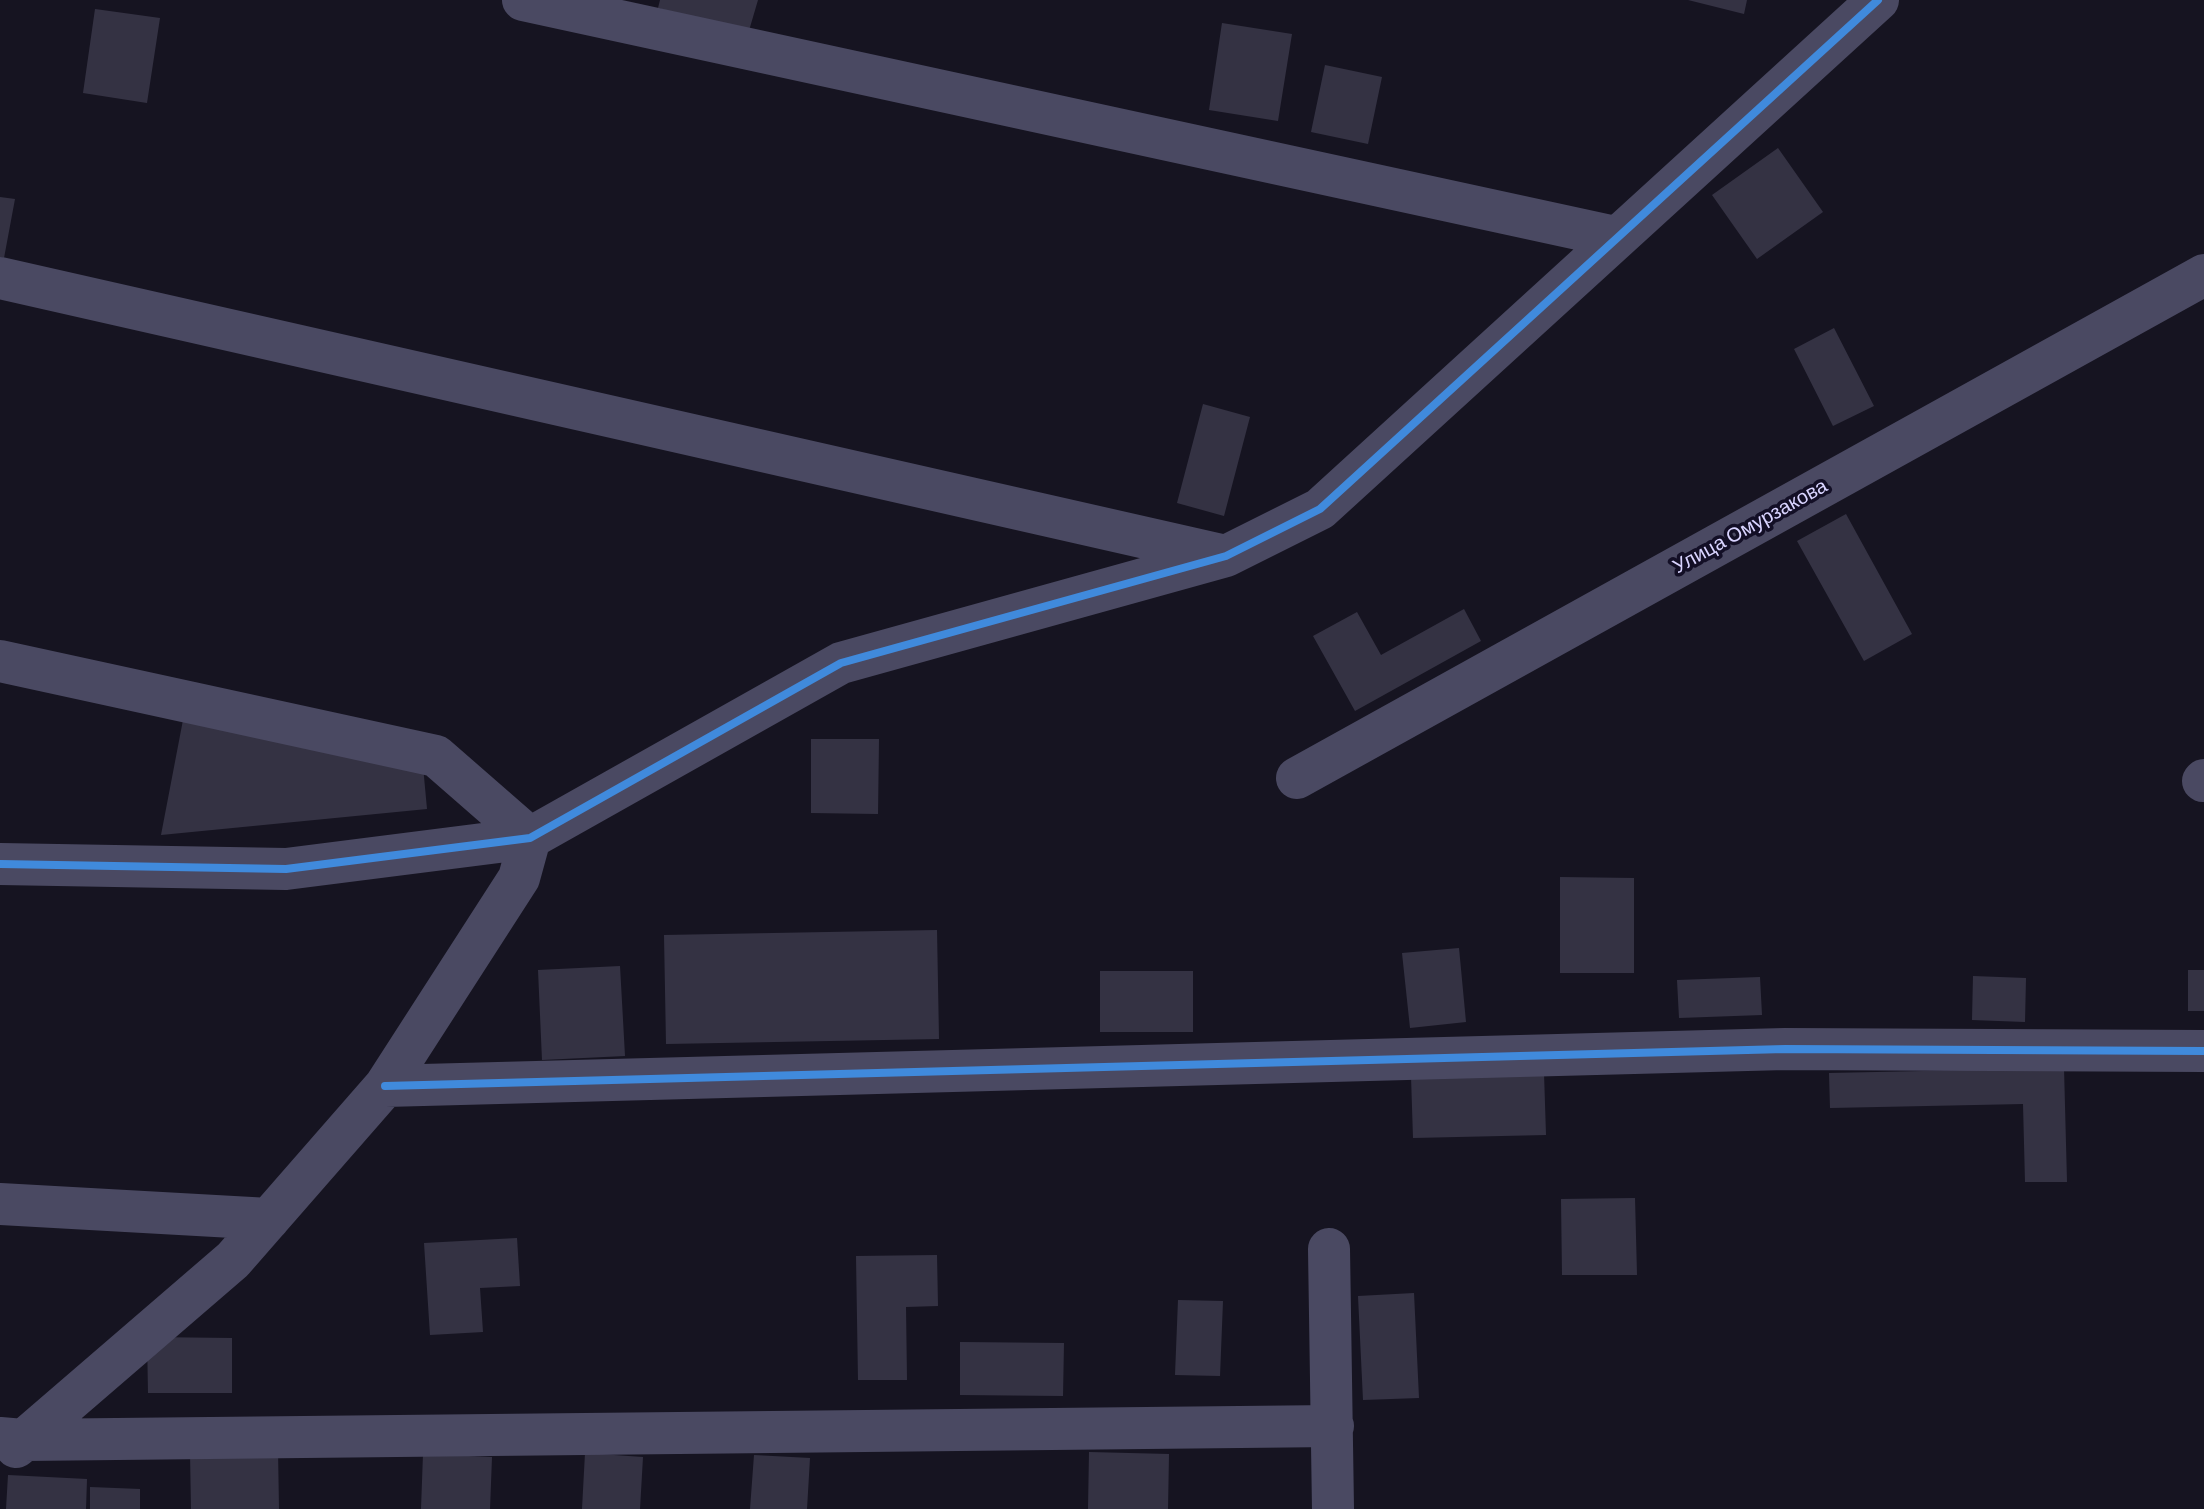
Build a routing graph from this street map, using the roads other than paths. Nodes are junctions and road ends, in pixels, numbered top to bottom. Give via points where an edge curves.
1 (523, 0) edge
2 (1878, 0) edge
3 (1615, 237) junction
4 (2204, 275) edge
5 (0, 278) edge
6 (1226, 556) junction
7 (0, 661) edge
8 (1297, 778) dead end
9 (530, 838) junction
10 (0, 864) edge
11 (2204, 1051) edge
12 (385, 1086) junction
13 (0, 1204) edge
14 (269, 1219) junction
15 (1329, 1249) dead end
16 (1333, 1426) junction
17 (8, 1447) edge
18 (1333, 1509) edge

1 - 3 street
2 - 3 street
3 - 6 street via 1320,509
4 - 8 street, Улица Омурзакова
5 - 6 street
6 - 9 street via 841,663
7 - 9 street via 436,756
9 - 10 street via 286,869
9 - 12 street via 519,878
11 - 12 street via 1785,1049
12 - 14 street
13 - 14 street
14 - 17 street via 233,1260
15 - 16 street
16 - 17 street
16 - 18 street

